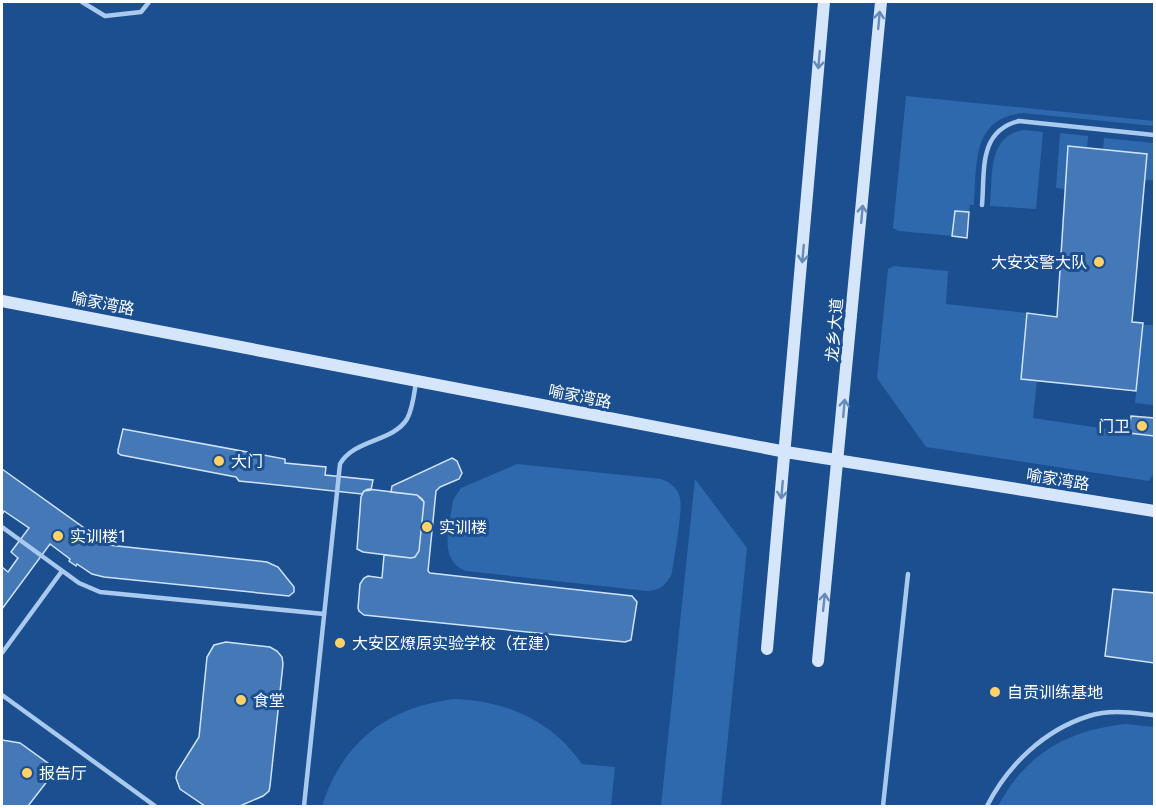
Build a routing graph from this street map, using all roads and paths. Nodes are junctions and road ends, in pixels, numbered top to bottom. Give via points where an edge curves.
1 (82, 2) edge
2 (149, 2) edge
3 (824, 2) edge
4 (881, 2) edge
5 (1155, 135) edge
6 (982, 205) dead end
7 (2, 300) edge
8 (417, 381) junction
9 (786, 452) junction
10 (839, 462) junction
11 (1155, 511) edge
12 (2, 527) edge
13 (62, 571) junction
14 (908, 574) dead end
15 (324, 614) junction
16 (767, 649) dead end
17 (2, 653) edge
18 (818, 661) dead end
19 (2, 695) edge
20 (1155, 715) edge
21 (155, 807) edge
22 (304, 807) edge
23 (883, 807) edge
24 (987, 807) edge

1 - 2 lane via 105,15 141,12
3 -> 9 main road
10 -> 4 main road, 龙乡大道
5 - 6 lane via 1019,121 1007,124 996,132 987,152
7 - 8 main road, 喻家湾路
8 - 9 main road, 喻家湾路
8 - 15 lane via 411,409 403,423 345,455 340,464
9 - 10 main road, 喻家湾路
9 -> 16 main road
10 - 11 main road, 喻家湾路
18 -> 10 main road, 龙乡大道
12 - 13 lane
13 - 15 lane via 100,592
13 - 17 lane
14 - 23 lane
15 - 22 lane
19 - 21 lane
20 - 24 lane via 1090,715 1064,728 1036,744 1014,765

